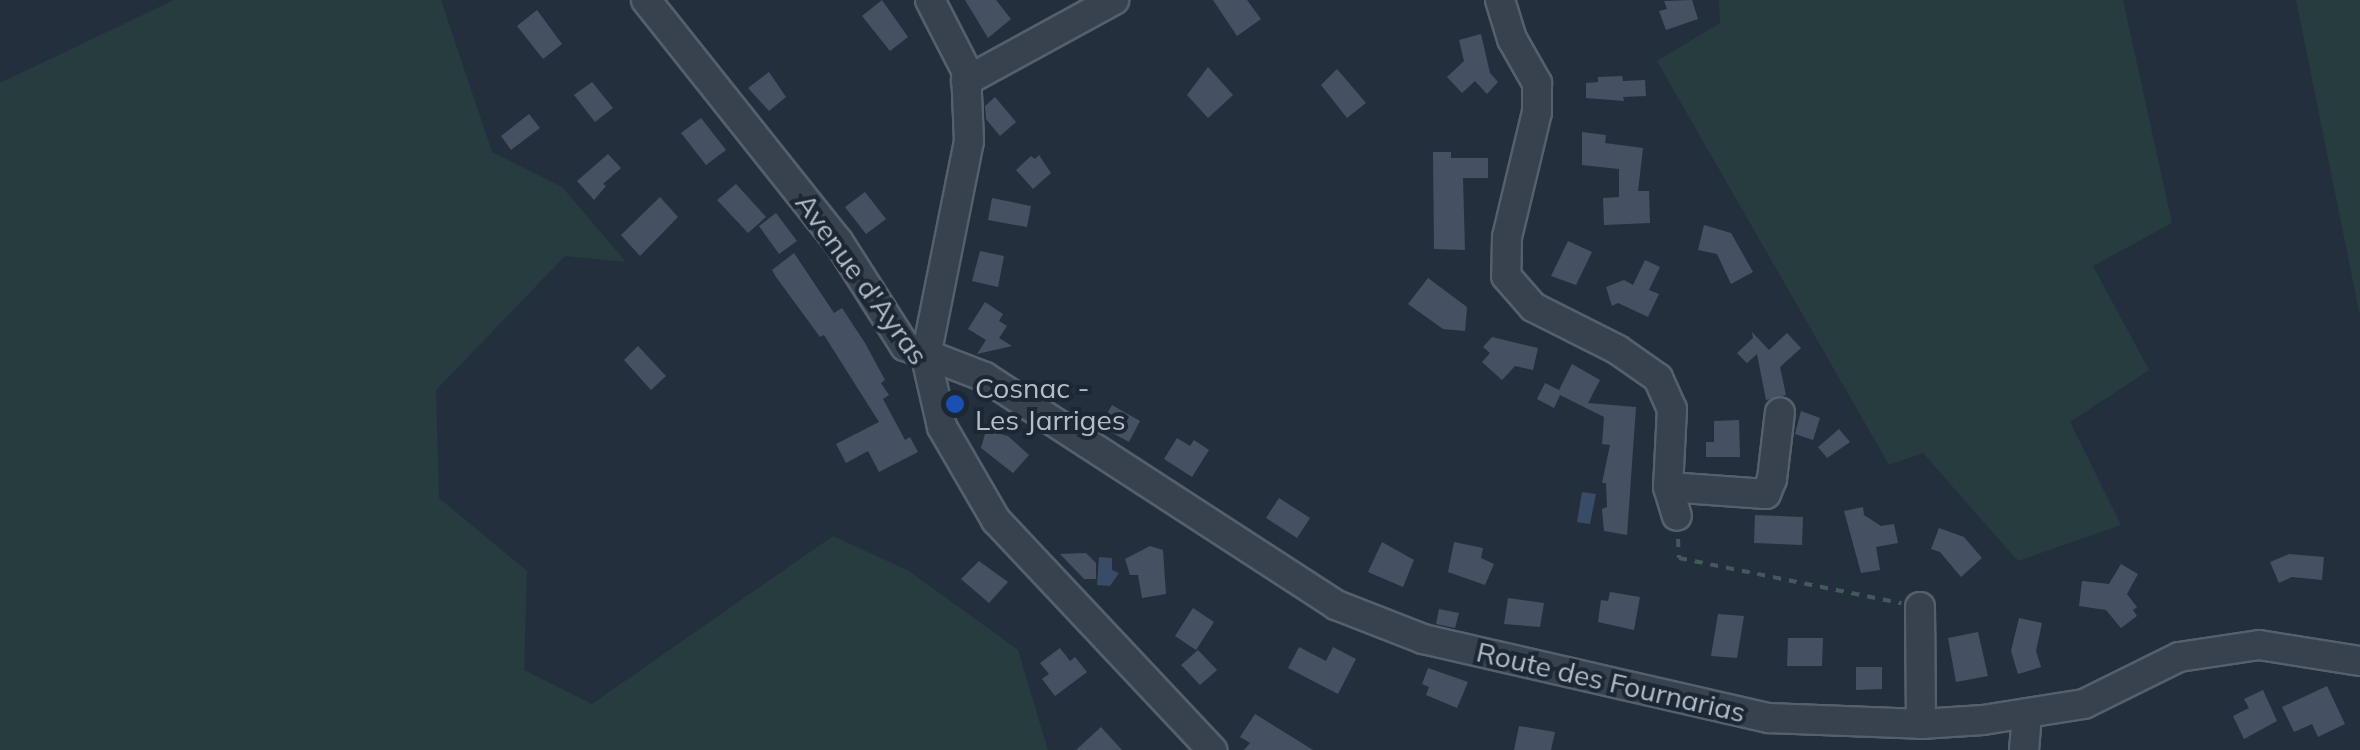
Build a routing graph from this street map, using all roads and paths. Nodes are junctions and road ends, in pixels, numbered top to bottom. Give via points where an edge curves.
1 (646, 0) edge
2 (930, 0) edge
3 (1114, 0) edge
4 (1500, 0) edge
5 (966, 80) junction
6 (926, 357) junction
7 (1780, 412) dead end
8 (1668, 486) junction
9 (1677, 516) joint
10 (1920, 607) joint
11 (2359, 663) edge
12 (2027, 713) junction
13 (1921, 724) junction
14 (1212, 750) edge
15 (2024, 750) edge

1 - 6 street, Avenue d'Ayras via 838,241 905,346
2 - 5 street
3 - 5 street
4 - 8 street via 1512,40 1537,83 1537,112 1507,237 1506,276 1533,308 1658,378 1672,409
5 - 6 street via 969,140
6 - 13 street, Route des Fournarias via 985,377 1336,605 1423,638 1768,718
6 - 14 street, Avenue d'Ayras via 942,426 996,520
7 - 8 street via 1766,494
8 - 9 street
9 - 10 path via 1678,558
10 - 13 street
11 - 12 street, Route des Fournarias via 2259,645 2179,657 2084,704
12 - 13 street, Route des Fournarias
12 - 15 street

